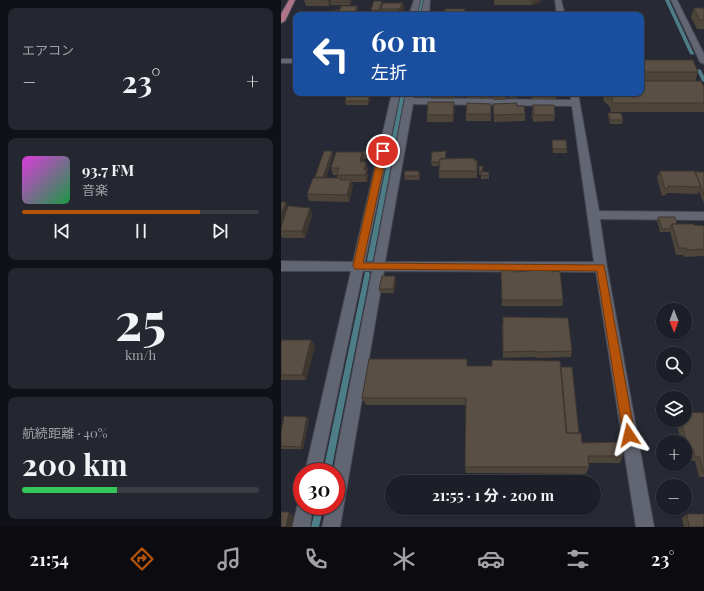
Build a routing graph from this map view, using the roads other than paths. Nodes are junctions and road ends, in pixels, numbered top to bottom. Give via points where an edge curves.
1 (292, 0) edge
2 (417, 0) edge
3 (427, 0) edge
4 (558, 0) edge
5 (674, 0) edge
6 (414, 12) edge
7 (425, 12) edge
8 (560, 12) edge
9 (281, 20) edge
10 (281, 60) edge
11 (293, 61) edge
12 (701, 63) edge
13 (395, 96) edge
14 (409, 97) edge
15 (575, 98) edge
16 (595, 215) junction
17 (704, 216) edge
18 (281, 266) edge
19 (358, 266) junction
20 (380, 267) junction
21 (601, 267) junction
22 (315, 463) edge
23 (343, 463) edge
24 (303, 515) edge
25 (333, 515) edge
26 (301, 527) edge
27 (331, 527) edge
28 (645, 527) edge

1 - 9 main road
2 - 6 street
3 - 7 street
4 - 8 street
5 - 12 street
10 - 11 street
13 - 19 street
14 - 15 street
14 - 20 street
15 - 16 street
16 - 17 street
16 - 21 street
18 - 19 street
19 - 20 street
19 - 22 street
20 - 21 street
20 - 23 street
21 - 28 street
24 - 26 street
25 - 27 street

